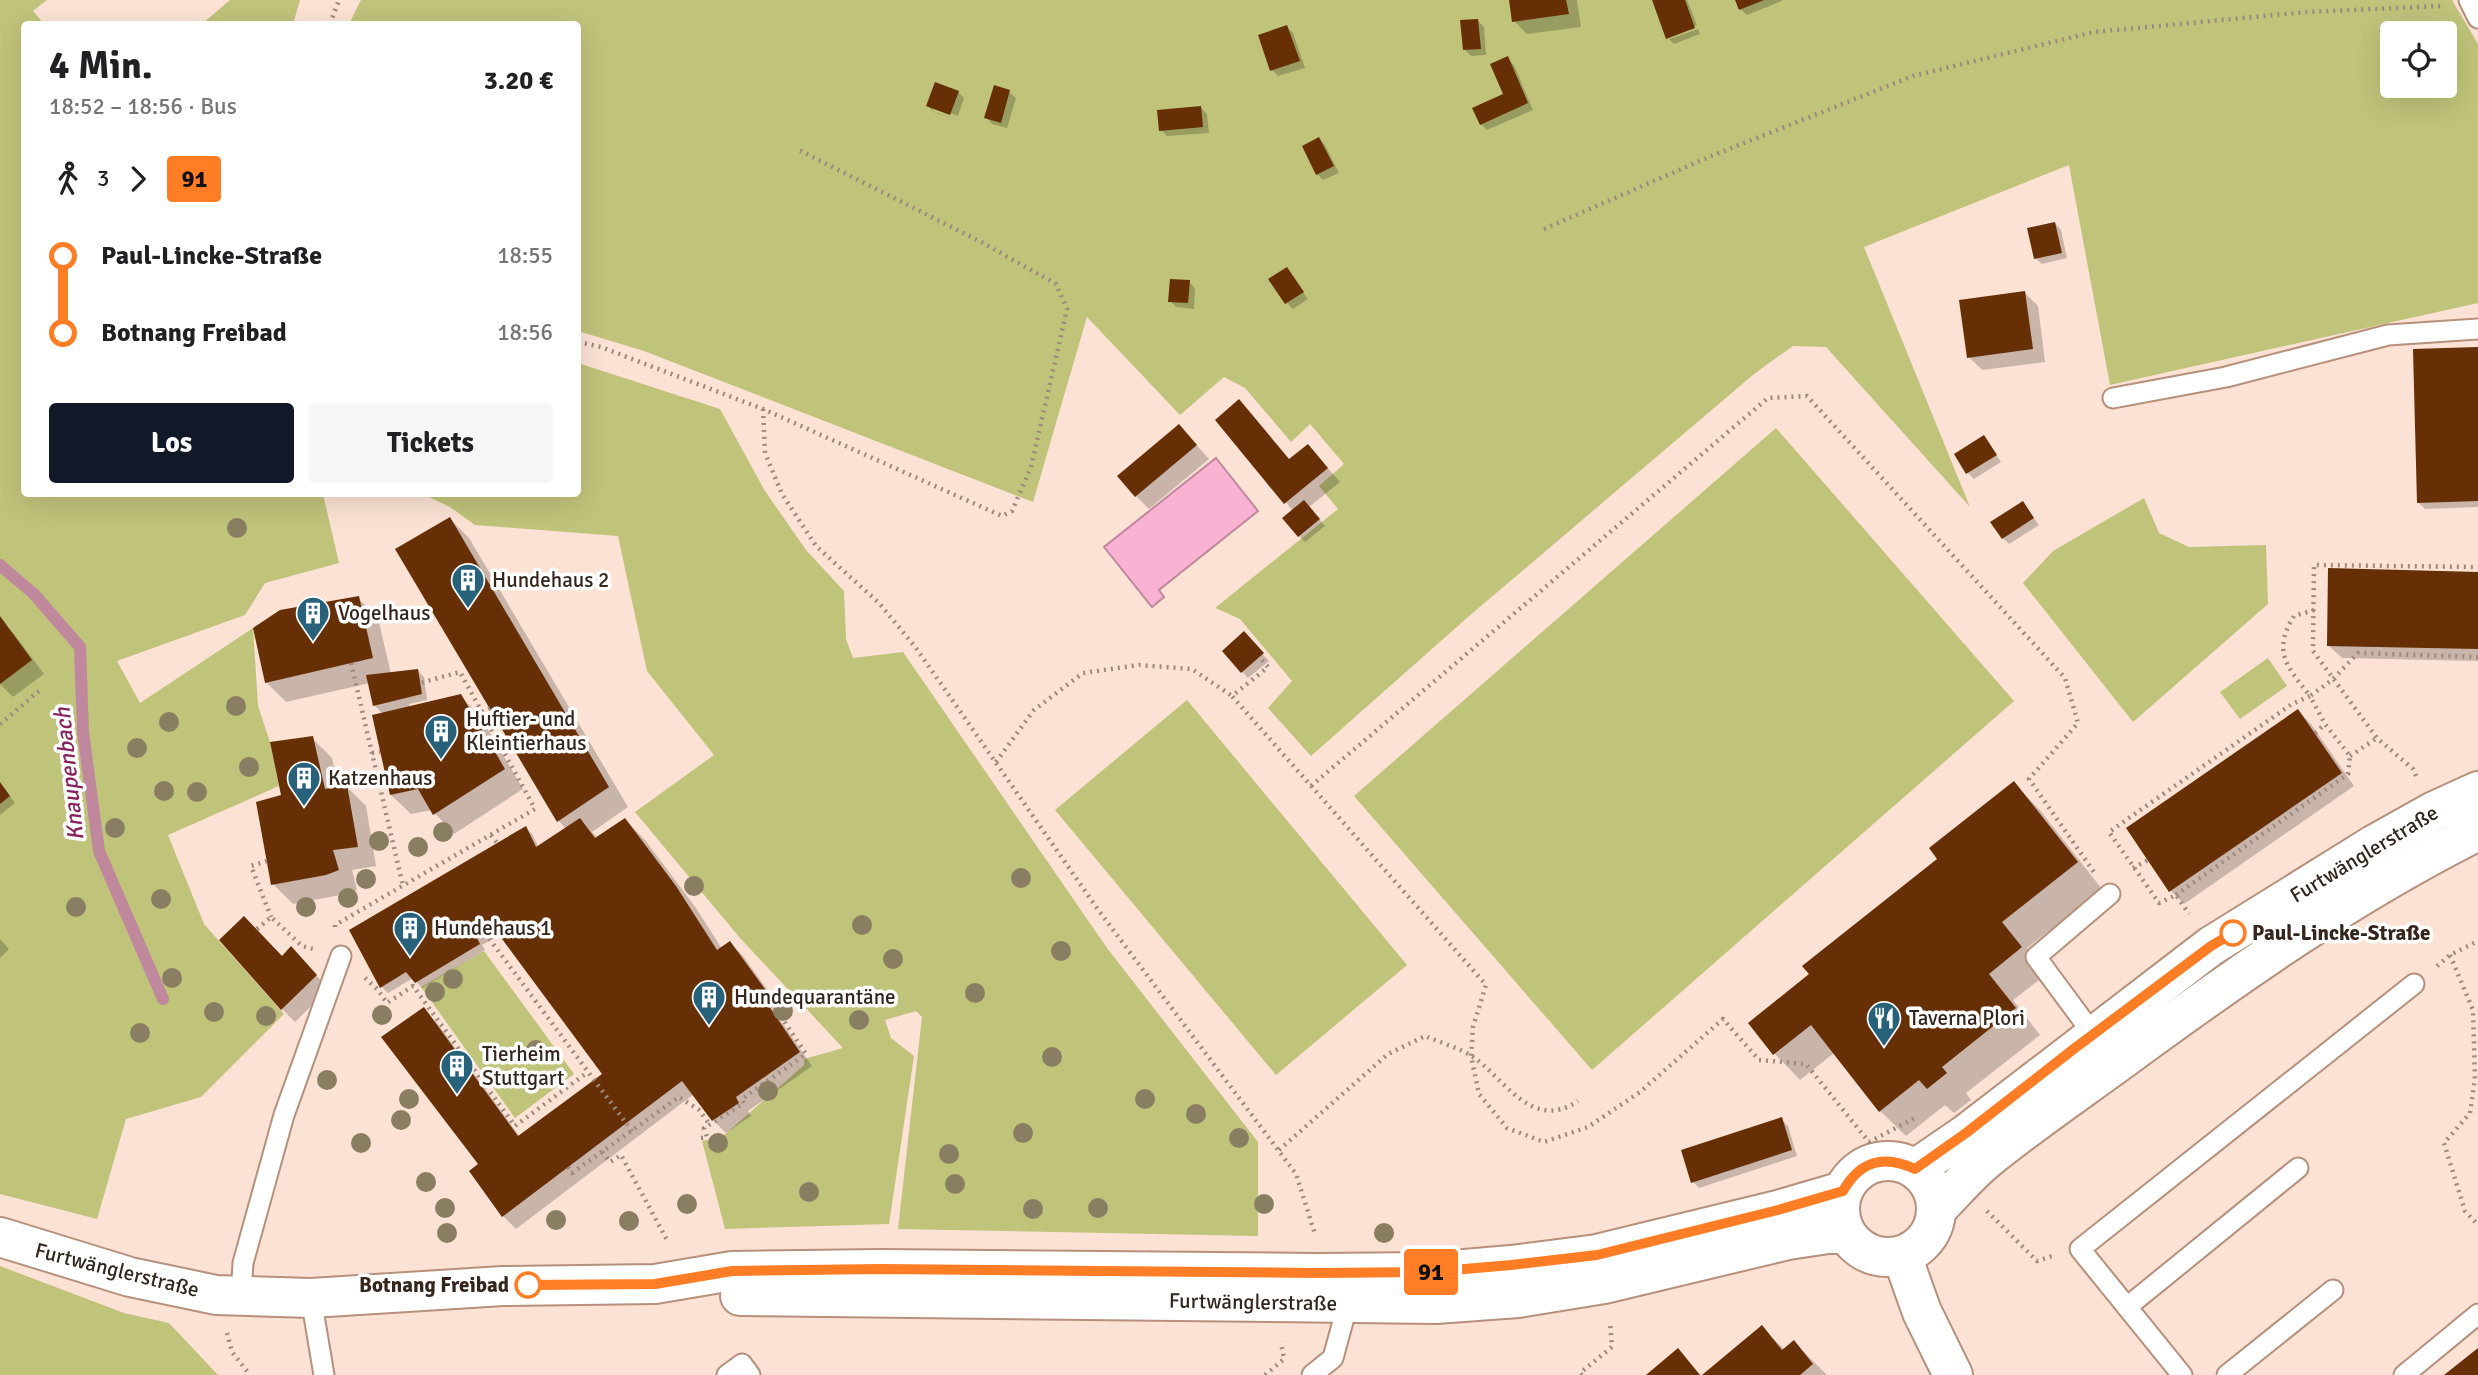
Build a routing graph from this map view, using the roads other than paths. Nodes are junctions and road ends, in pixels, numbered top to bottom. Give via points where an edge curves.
1 (2478, 329) edge
2 (2113, 398) dead end
3 (2478, 792) edge
4 (2478, 831) edge
5 (2110, 894) dead end
6 (341, 956) road end
7 (2414, 984) road end
8 (2093, 1034) junction
9 (2298, 1168) dead end
10 (1915, 1169) junction
11 (1843, 1191) junction
12 (1937, 1209) junction
13 (1846, 1234) junction
14 (0, 1237) edge
15 (1902, 1256) junction
16 (655, 1284) junction
17 (2333, 1290) dead end
18 (241, 1296) junction
19 (311, 1298) junction
20 (1348, 1303) junction
21 (2127, 1307) junction
22 (2478, 1314) edge
23 (324, 1375) edge
24 (727, 1375) edge
25 (750, 1375) edge
26 (1312, 1375) edge
27 (1953, 1375) edge
28 (2182, 1375) edge
29 (2227, 1375) edge
30 (2404, 1375) edge

1 - 2 lane via 2389,335 2226,377
3 - 8 main road, Furtwänglerstraße via 2375,844 2211,946
4 - 12 main road, Furtwänglerstraße via 2306,929 2196,1005 1984,1162
5 - 8 lane via 2036,957
6 - 18 lane via 284,1115 243,1263
7 - 21 lane via 2080,1249
8 - 10 main road, Furtwänglerstraße
9 - 21 lane
10 - 11 main road via 1888,1160 1874,1163 1855,1174
10 - 12 main road via 1934,1193
11 - 13 main road via 1839,1206
11 - 16 main road, Furtwänglerstraße via 1597,1255 1430,1272 732,1271
12 - 15 main road via 1927,1238
13 - 15 main road via 1871,1255
13 - 20 main road, Furtwänglerstraße via 1788,1240 1604,1284 1518,1298 1436,1304
14 - 18 main road, Furtwänglerstraße via 130,1277
15 - 27 main road via 1922,1312
16 - 19 main road, Furtwänglerstraße via 503,1286
16 - 20 main road, Furtwänglerstraße via 733,1296
17 - 29 lane
18 - 19 main road, Furtwänglerstraße
19 - 23 lane
20 - 26 lane via 1333,1358
21 - 28 lane
22 - 30 lane
24 - 25 lane via 742,1364

